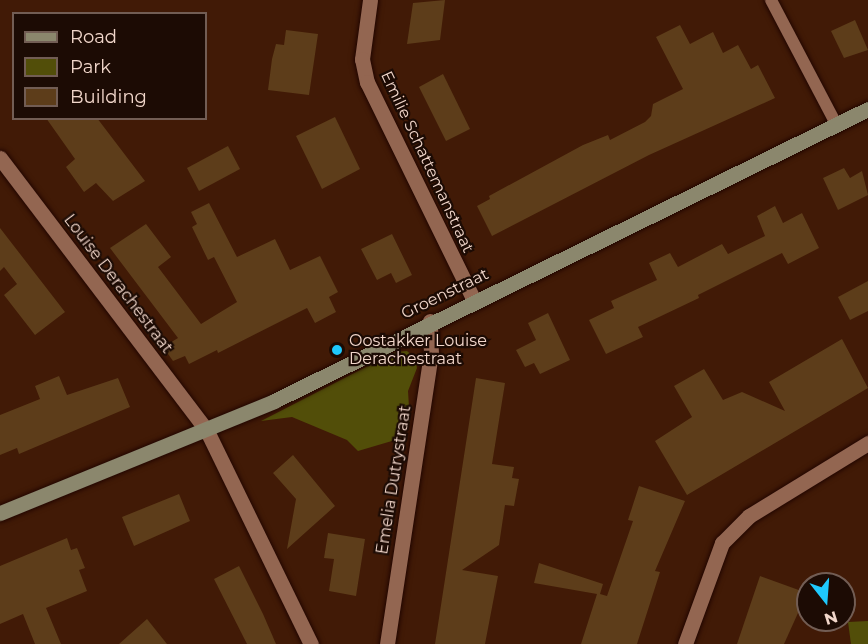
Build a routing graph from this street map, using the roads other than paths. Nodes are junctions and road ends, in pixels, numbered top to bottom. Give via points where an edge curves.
1 (370, 0) edge
2 (771, 0) edge
3 (868, 109) edge
4 (836, 124) junction
5 (0, 158) edge
6 (474, 300) junction
7 (430, 321) junction
8 (207, 431) junction
9 (868, 443) edge
10 (0, 513) edge
11 (311, 644) edge
12 (387, 644) edge
13 (685, 644) edge

1 - 6 street, Emilie Schattemanstraat via 362,59 367,82
2 - 4 lane
3 - 4 street, Groenstraat
4 - 6 street, Groenstraat
5 - 8 street, Louise Derachestraat
6 - 7 street, Groenstraat
7 - 8 street, Groenstraat
7 - 12 street, Emelia Dutrystraat via 431,354
8 - 10 street, Groenstraat
8 - 11 street
9 - 13 street via 749,516 722,543

